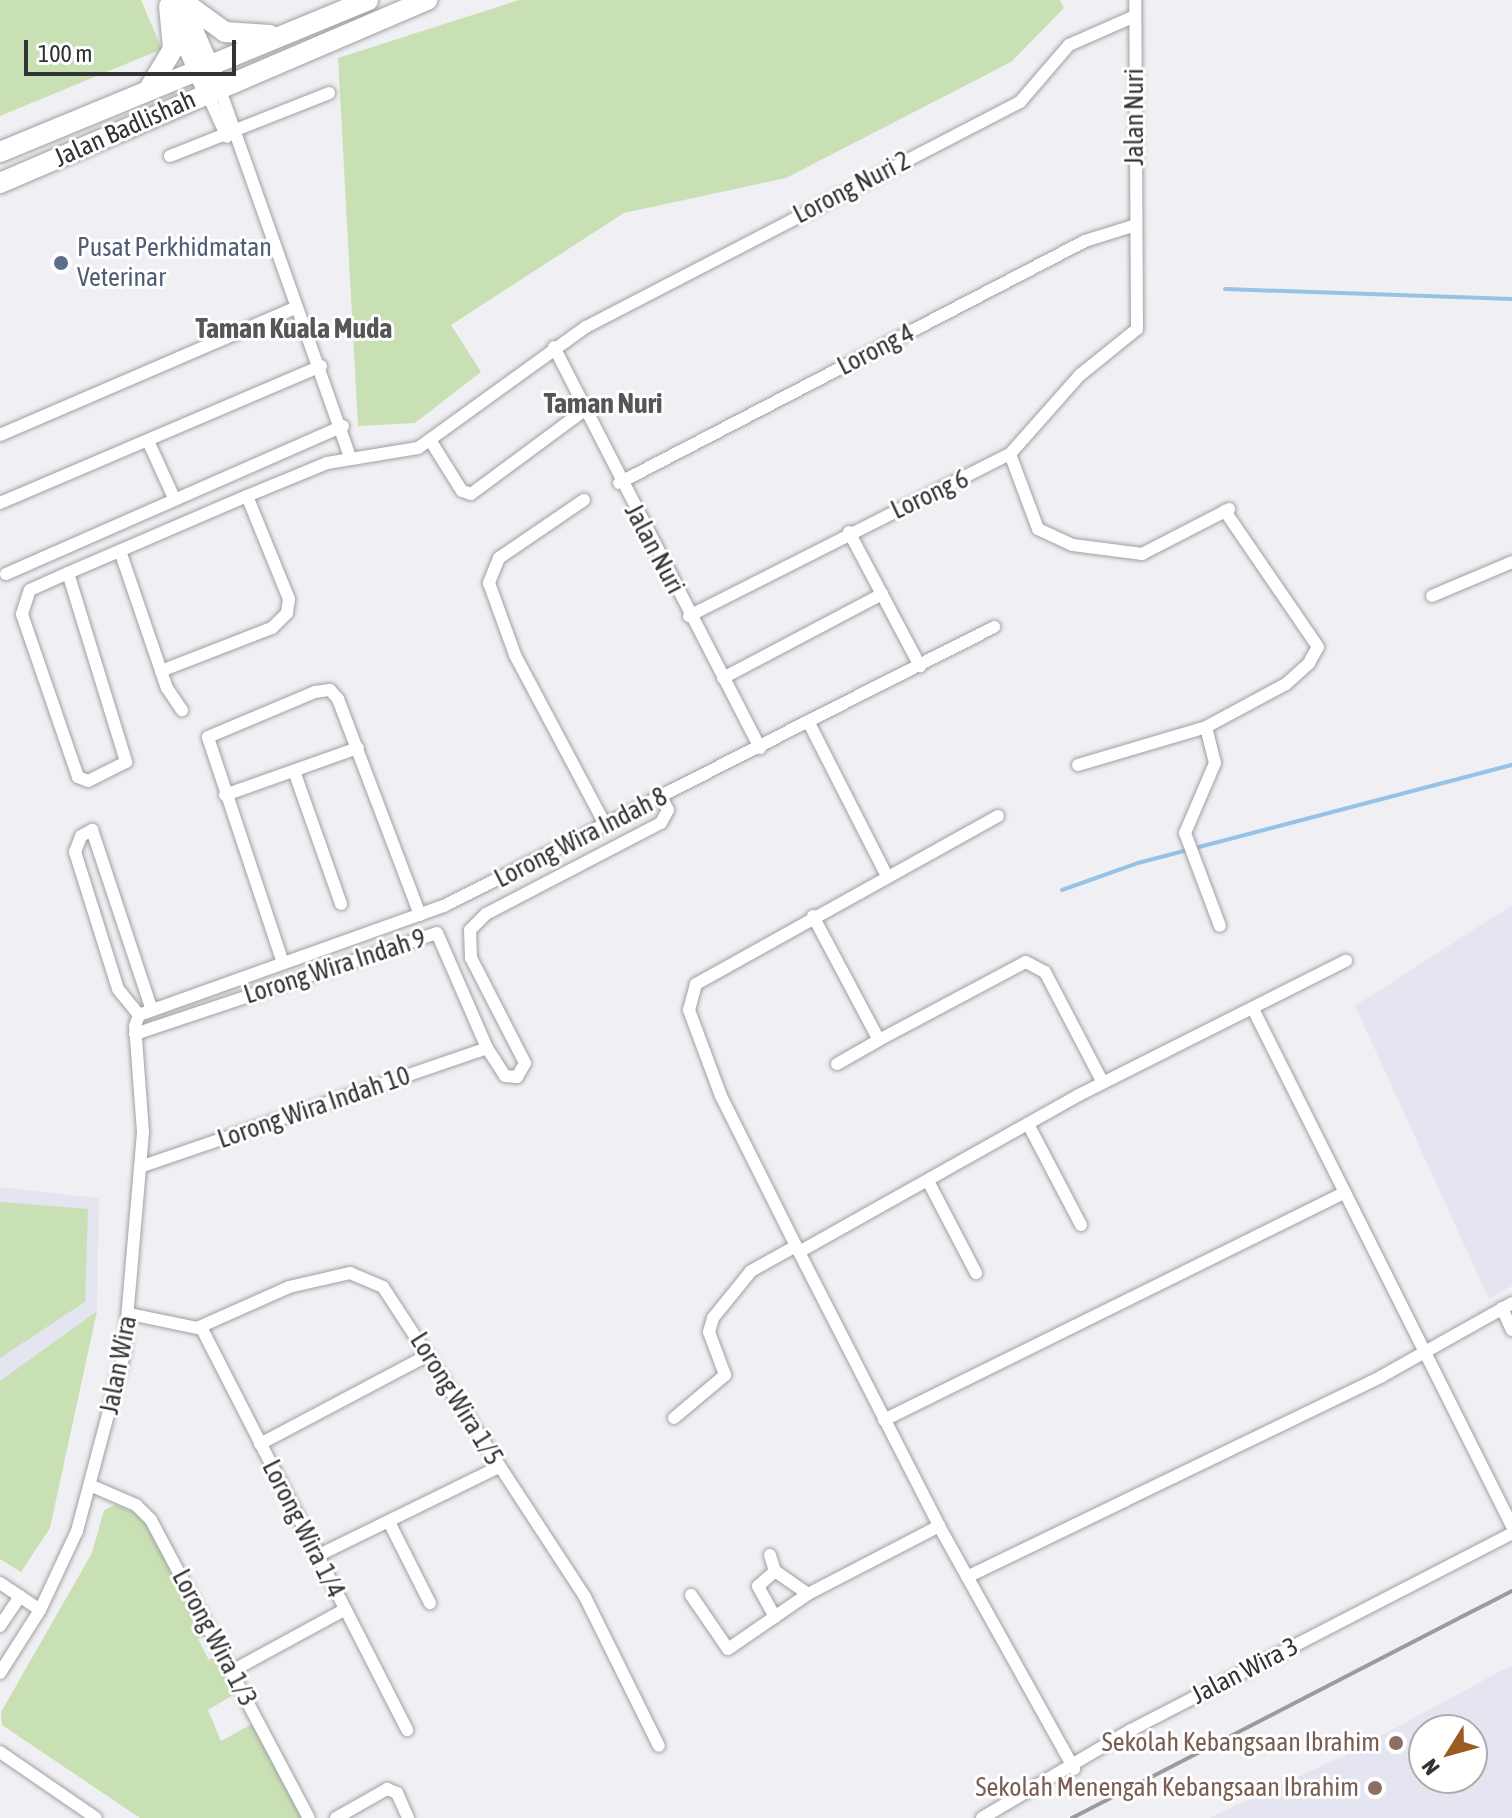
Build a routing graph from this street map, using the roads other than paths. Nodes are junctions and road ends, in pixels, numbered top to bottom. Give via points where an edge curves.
1 (368, 0) edge
2 (427, 0) edge
3 (1135, 0) edge
4 (175, 2) edge
5 (1135, 16) junction
6 (280, 35) junction
7 (203, 66) junction
8 (149, 89) junction
9 (213, 90) junction
10 (329, 93) dead end
11 (229, 131) junction
12 (0, 152) edge
13 (170, 156) dead end
14 (0, 183) edge
15 (1136, 225) junction
16 (297, 307) junction
17 (1137, 329) joint
18 (554, 347) junction
19 (321, 366) junction
20 (583, 411) junction
21 (343, 426) junction
22 (0, 435) edge
23 (430, 440) junction
24 (148, 441) junction
25 (1010, 454) junction
26 (350, 457) junction
27 (619, 483) junction
28 (247, 496) junction
29 (174, 498) junction
30 (584, 500) dead end
31 (0, 503) edge
32 (849, 532) junction
33 (120, 551) junction
34 (1512, 562) edge
35 (68, 573) junction
36 (6, 574) dead end
37 (882, 594) junction
38 (1432, 596) dead end
39 (689, 616) junction
40 (994, 627) dead end
41 (920, 666) junction
42 (161, 671) junction
43 (723, 678) junction
44 (182, 710) dead end
45 (809, 723) junction
46 (1206, 727) junction
47 (358, 748) junction
48 (760, 748) junction
49 (1078, 765) dead end
50 (294, 771) junction
51 (225, 795) junction
52 (661, 797) junction
53 (998, 816) dead end
54 (606, 826) junction
55 (886, 874) junction
56 (341, 904) dead end
57 (424, 913) junction
58 (813, 916) junction
59 (1220, 926) dead end
60 (437, 933) junction
61 (1346, 961) dead end
62 (283, 963) junction
63 (151, 1007) junction
64 (1254, 1011) junction
65 (139, 1015) junction
66 (135, 1034) junction
67 (879, 1040) junction
68 (487, 1048) junction
69 (837, 1064) dead end
70 (1103, 1083) junction
71 (1028, 1124) junction
72 (140, 1167) junction
73 (928, 1181) junction
74 (1344, 1193) junction
75 (1081, 1225) dead end
76 (797, 1249) junction
77 (976, 1273) dead end
78 (1507, 1305) edge
79 (130, 1314) junction
80 (201, 1327) junction
81 (1512, 1330) edge
82 (1426, 1352) junction
83 (428, 1355) junction
84 (674, 1418) dead end
85 (884, 1420) junction
86 (260, 1444) junction
87 (499, 1467) junction
88 (92, 1486) junction
89 (389, 1522) junction
90 (939, 1526) junction
91 (1512, 1526) edge
92 (1512, 1533) edge
93 (770, 1555) dead end
94 (317, 1556) junction
95 (775, 1571) junction
96 (967, 1577) junction
97 (0, 1583) edge
98 (808, 1594) junction
99 (691, 1595) dead end
100 (20, 1596) junction
101 (430, 1603) dead end
102 (40, 1610) junction
103 (344, 1610) junction
104 (775, 1617) junction
105 (0, 1626) edge
106 (232, 1671) junction
107 (0, 1673) edge
108 (407, 1730) dead end
109 (659, 1746) dead end
110 (0, 1752) edge
111 (1074, 1769) junction
112 (87, 1816) edge
113 (309, 1818) edge
114 (336, 1818) edge
115 (408, 1818) edge
116 (982, 1818) edge

1 - 6 main road, Jalan Badlishah
2 - 9 main road, Jalan Badlishah
3 - 5 street, Jalan Nuri
4 - 6 main road via 225,32
4 - 7 main road
4 - 8 main road via 173,49
5 - 15 street, Jalan Nuri
5 - 18 street, Lorong Nuri 2 via 1069,45 1020,102
6 - 7 main road, Jalan Badlishah
7 - 8 main road, Jalan Badlishah
7 - 9 main road
8 - 12 main road, Jalan Badlishah
9 - 11 street
9 - 14 main road, Jalan Badlishah
10 - 11 street
11 - 13 street
11 - 16 street
15 - 17 street, Jalan Nuri
15 - 27 street, Lorong 4 via 1085,241
16 - 19 street
16 - 22 street
17 - 25 street, Lorong 6 via 1080,375
18 - 20 street, Jalan Nuri
18 - 23 street, Lorong Nuri 2
19 - 21 street
19 - 24 street
20 - 23 street via 471,494 462,491
20 - 27 street, Jalan Nuri
21 - 26 street
21 - 29 street
23 - 26 street, Lorong Nuri 2 via 410,451
24 - 29 street
24 - 31 street
25 - 32 street, Lorong 6
25 - 46 street via 1038,529 1073,545 1142,554 1227,510 1318,647 1294,679
26 - 28 street, Lorong Nuri 2
27 - 39 street, Jalan Nuri
28 - 33 street, Lorong Nuri 2
28 - 42 street via 289,599 287,613 272,628
29 - 36 street
30 - 54 street via 499,558 489,583 515,655
32 - 37 street
32 - 39 street, Lorong 6
33 - 35 street, Lorong Nuri 2
33 - 42 street
34 - 38 street
35 - 35 street, Lorong Nuri 2 via 126,762 88,781 78,777 21,604 30,590
37 - 41 street
37 - 43 street
39 - 43 street, Jalan Nuri
40 - 41 street, Lorong Wira Indah 8
41 - 45 street, Lorong Wira Indah 8
42 - 44 street
43 - 48 street, Jalan Nuri
45 - 48 street, Lorong Wira Indah 8
45 - 55 street
46 - 49 street
46 - 59 street via 1215,763 1187,820 1186,842
47 - 50 street
47 - 51 street via 334,693 315,692 208,737
47 - 57 street
48 - 52 street, Lorong Wira Indah 8
50 - 51 street
50 - 56 street
51 - 62 street
52 - 54 street, Lorong Wira Indah 8
52 - 68 street, Lorong Wira Indah 9 via 668,810 661,823 486,914 470,930 471,958 525,1067 517,1077 505,1076
53 - 55 street
54 - 57 street, Lorong Wira Indah 8
55 - 58 street
57 - 60 street
57 - 62 street, Lorong Wira Indah 8
58 - 67 street
58 - 76 street via 696,984 689,1001 709,1069
60 - 66 street, Lorong Wira Indah 9
60 - 68 street, Lorong Wira Indah 9
61 - 64 street
62 - 63 street, Lorong Wira Indah 8
63 - 65 street, Lorong Wira Indah 8
63 - 65 street via 92,830 81,836 75,852 120,993
64 - 70 street
64 - 74 street
65 - 66 street, Jalan Wira
66 - 72 street, Jalan Wira
67 - 69 street
67 - 70 street via 1026,962 1045,972
68 - 72 street, Lorong Wira Indah 10
70 - 71 street
71 - 73 street
71 - 75 street
72 - 79 street, Jalan Wira
73 - 76 street
73 - 77 street
74 - 82 street
74 - 85 street
76 - 84 street via 751,1271 713,1318 709,1332 725,1375
76 - 85 street
78 - 81 street
78 - 82 street
79 - 80 street
79 - 88 street, Jalan Wira
80 - 83 street, Lorong Wira 1/5 via 289,1287 350,1273 383,1287
80 - 86 street, Lorong Wira 1/4
82 - 91 street
82 - 96 street
83 - 86 street
83 - 87 street, Lorong Wira 1/5
85 - 90 street
86 - 94 street, Lorong Wira 1/4
87 - 89 street
87 - 109 street, Lorong Wira 1/5 via 585,1597
88 - 102 street, Jalan Wira
88 - 106 street, Lorong Wira 1/3 via 136,1505 151,1520
89 - 94 street
89 - 101 street
90 - 96 street
90 - 98 street
92 - 111 street, Jalan Wira 3 via 1131,1730
93 - 95 street
94 - 103 street, Lorong Wira 1/4
95 - 98 street
95 - 104 street via 758,1586
96 - 111 street
97 - 100 street
98 - 104 street
99 - 104 street via 723,1648
100 - 102 street
100 - 105 street
102 - 107 street, Jalan Wira
103 - 106 street
103 - 108 street, Lorong Wira 1/4
106 - 113 street, Lorong Wira 1/3
110 - 112 street
111 - 116 street, Jalan Wira 3
114 - 115 street via 387,1789 397,1793

